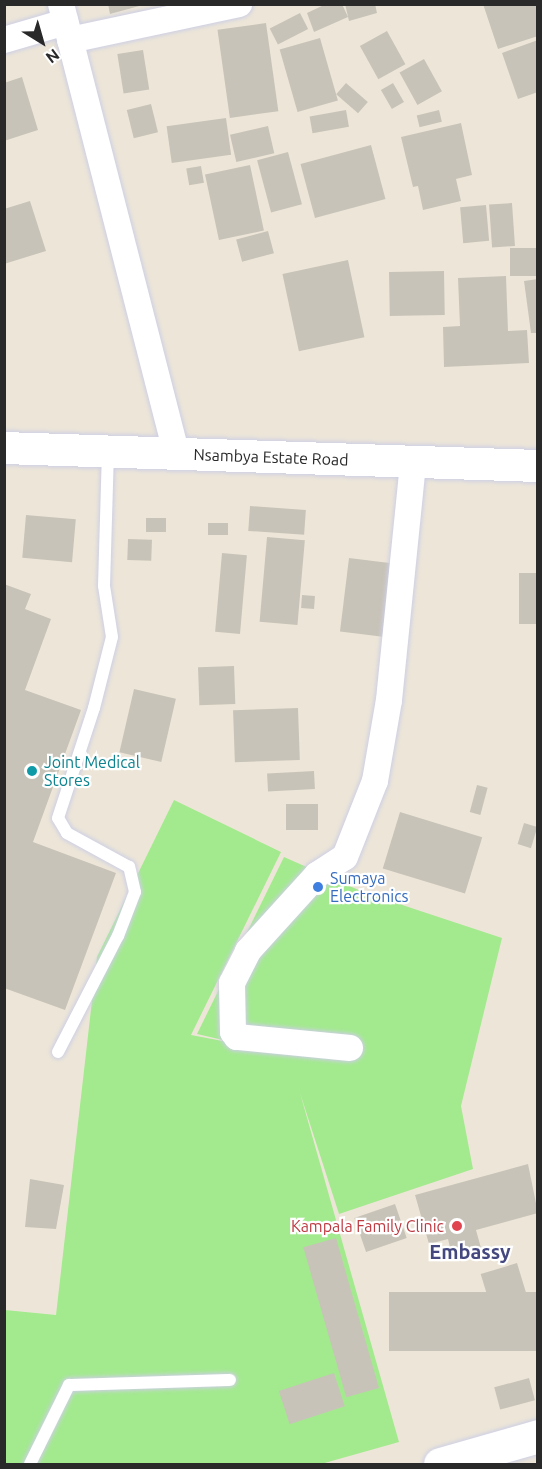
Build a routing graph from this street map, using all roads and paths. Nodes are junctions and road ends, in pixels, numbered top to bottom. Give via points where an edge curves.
1 (239, 4) edge
2 (65, 22) edge
3 (4, 40) edge
4 (4, 448) edge
5 (108, 451) junction
6 (176, 453) junction
7 (413, 462) junction
8 (537, 466) edge
9 (350, 1048) dead end
10 (58, 1053) dead end
11 (230, 1380) dead end
12 (537, 1436) edge
13 (30, 1464) edge
14 (440, 1464) edge

1 - 2 street
2 - 3 street
2 - 6 street
4 - 5 street, Nsambya Estate Road
5 - 6 street, Nsambya Estate Road
5 - 10 lane via 104,586 112,637 94,708 58,818 67,833 129,867 135,892 118,936
6 - 7 street, Nsambya Estate Road
7 - 8 street, Nsambya Estate Road
7 - 9 street via 389,700 375,781 345,857 317,875 248,951 232,983 233,1032 237,1037
11 - 13 lane via 69,1385
12 - 14 main road

